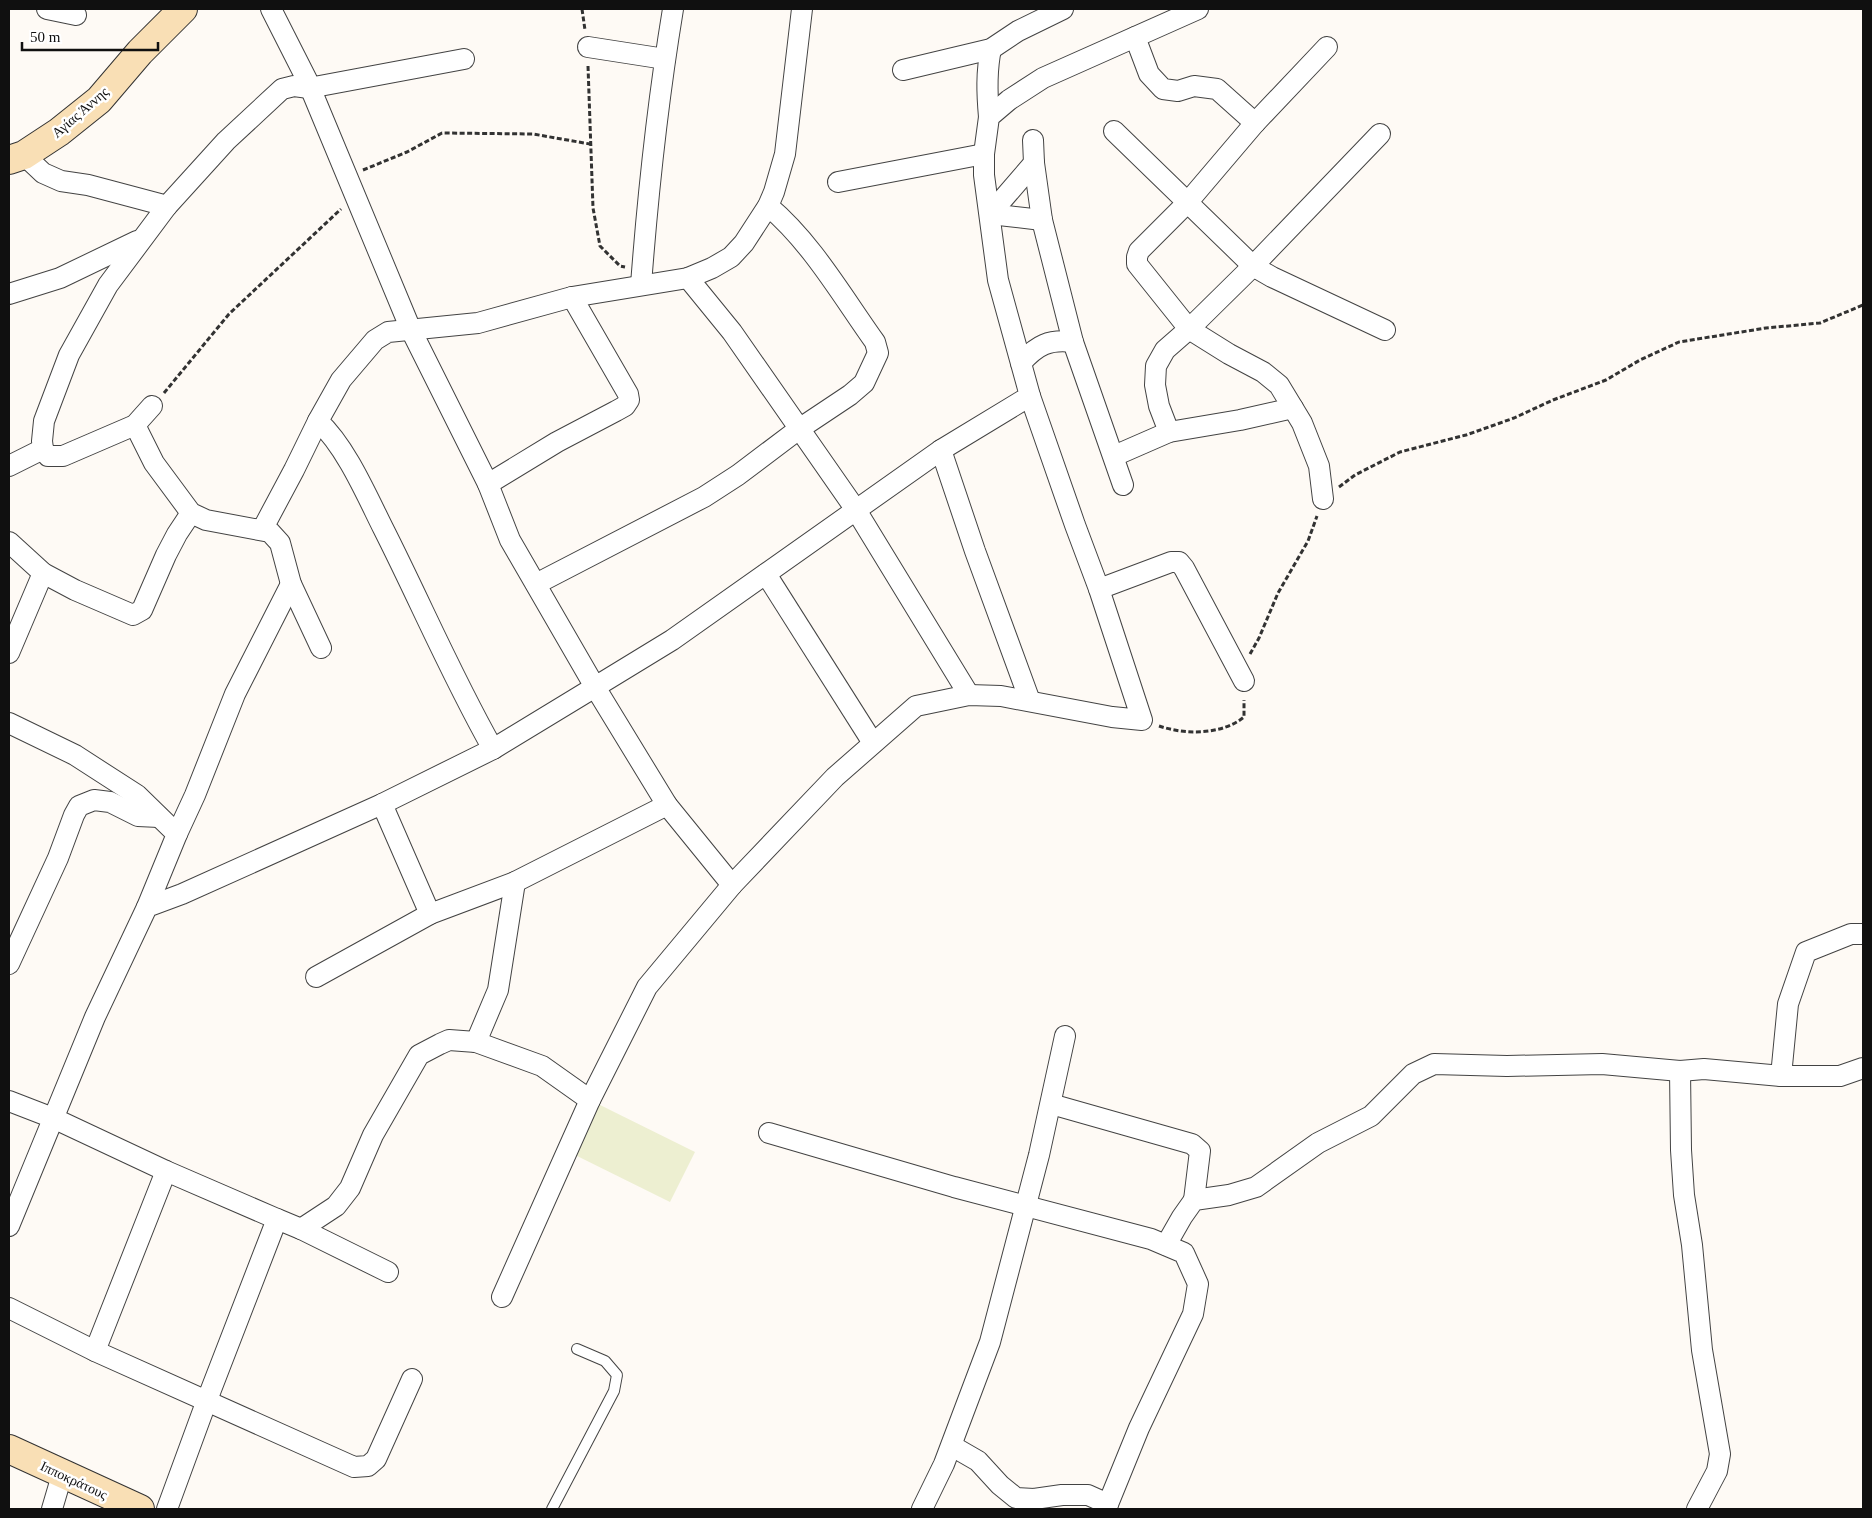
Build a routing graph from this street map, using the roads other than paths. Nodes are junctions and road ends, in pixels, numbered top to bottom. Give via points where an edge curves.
1 (47, 9) edge
2 (183, 9) edge
3 (271, 9) edge
4 (673, 9) edge
5 (802, 9) edge
6 (1063, 9) edge
7 (1198, 9) edge
8 (76, 15) dead end
9 (1135, 37) junction
10 (1327, 47) dead end
11 (588, 48) road end
12 (991, 49) junction
13 (464, 59) dead end
14 (665, 59) junction
15 (903, 70) dead end
16 (309, 88) junction
17 (989, 117) junction
18 (1256, 123) junction
19 (1114, 131) dead end
20 (1380, 134) dead end
21 (1033, 140) dead end
22 (984, 154) junction
23 (16, 157) edge
24 (1034, 163) junction
25 (838, 182) dead end
26 (1187, 203) junction
27 (167, 206) junction
28 (768, 206) junction
29 (990, 214) junction
30 (1042, 220) junction
31 (141, 238) junction
32 (1252, 266) junction
33 (642, 278) junction
34 (688, 278) junction
35 (9, 294) edge
36 (572, 297) junction
37 (1189, 329) junction
38 (411, 330) junction
39 (1385, 330) dead end
40 (1073, 342) junction
41 (1021, 363) junction
42 (1030, 396) junction
43 (152, 406) road end
44 (1293, 408) junction
45 (318, 421) junction
46 (135, 426) junction
47 (799, 429) junction
48 (1169, 432) junction
49 (43, 449) junction
50 (941, 450) junction
51 (1114, 456) junction
52 (9, 466) edge
53 (488, 484) junction
54 (1123, 484) dead end
55 (1323, 499) road end
56 (856, 510) junction
57 (191, 513) junction
58 (262, 530) junction
59 (9, 542) edge
60 (43, 573) junction
61 (766, 574) junction
62 (291, 584) junction
63 (536, 584) junction
64 (1099, 589) junction
65 (321, 648) dead end
66 (9, 653) edge
67 (1244, 681) road end
68 (595, 687) junction
69 (969, 695) junction
70 (1030, 701) junction
71 (9, 723) edge
72 (874, 743) junction
73 (493, 749) junction
74 (382, 804) junction
75 (667, 804) junction
76 (159, 817) junction
77 (177, 834) junction
78 (514, 882) junction
79 (732, 885) junction
80 (147, 907) junction
81 (430, 914) junction
82 (1863, 934) edge
83 (9, 964) edge
84 (316, 978) dead end
85 (1065, 1036) dead end
86 (476, 1042) junction
87 (1863, 1068) edge
88 (1680, 1071) junction
89 (1780, 1076) junction
90 (590, 1100) junction
91 (9, 1101) edge
92 (1050, 1104) junction
93 (53, 1118) junction
94 (769, 1133) dead end
95 (166, 1171) junction
96 (1194, 1200) junction
97 (1025, 1206) junction
98 (277, 1220) junction
99 (9, 1226) edge
100 (301, 1229) junction
101 (1166, 1245) junction
102 (388, 1272) dead end
103 (502, 1297) dead end
104 (9, 1308) edge
105 (577, 1349) dead end
106 (95, 1351) junction
107 (412, 1379) dead end
108 (206, 1400) junction
109 (952, 1446) junction
110 (9, 1449) edge
111 (62, 1475) junction
112 (1107, 1507) edge
113 (52, 1509) edge
114 (140, 1509) edge
115 (167, 1509) edge
116 (552, 1509) edge
117 (922, 1509) edge
118 (1697, 1509) edge

1 - 8 street
2 - 23 street, Αγίας Άννης via 99,100 59,132
3 - 16 street
4 - 14 street
5 - 28 street via 786,154
6 - 12 street via 1018,31
7 - 9 street
9 - 17 street via 1043,78
9 - 18 street via 1149,74 1163,89 1178,91 1194,86 1217,89
10 - 18 street
11 - 14 street
12 - 15 street
12 - 17 street via 987,86
13 - 16 street
14 - 33 street
16 - 27 street via 294,86 282,89 226,141
16 - 38 street
17 - 22 street
18 - 26 street
19 - 26 street
20 - 32 street
21 - 24 street
22 - 25 street
22 - 29 street
23 - 27 street via 61,181
24 - 29 street
24 - 30 street
26 - 32 street
26 - 37 street via 1139,251 1137,264
27 - 31 street
28 - 34 street via 744,243 731,256
28 - 47 street via 821,265 875,342 878,352 864,383
29 - 30 street
29 - 41 street via 998,280
30 - 40 street
31 - 35 street via 60,278
31 - 49 street via 108,285 69,355 44,421
32 - 37 street
32 - 39 street
33 - 34 street
33 - 36 street
34 - 47 street via 732,332
36 - 38 street via 478,323
36 - 53 street via 629,400 625,406 556,442
37 - 44 street via 1263,372 1279,385
37 - 48 street via 1165,350 1156,366 1155,385
38 - 45 street via 388,332 375,340 341,380
38 - 53 street
40 - 41 street via 1060,340 1044,345 1032,351
40 - 51 street
41 - 42 street
42 - 50 street
42 - 64 street
43 - 46 street
44 - 48 street
44 - 55 street via 1318,466
45 - 58 street
45 - 73 street via 327,429 355,474
46 - 49 street via 62,456 48,456
46 - 57 street via 154,463
47 - 56 street
47 - 63 street via 704,497
48 - 51 street
49 - 52 street
50 - 56 street
50 - 70 street
51 - 54 street
53 - 63 street via 510,540
56 - 61 street
56 - 69 street
57 - 58 street via 206,520
57 - 60 street via 173,541 138,613 133,615
58 - 62 street via 270,532 280,543
59 - 60 street
60 - 66 street
61 - 68 street via 672,640
61 - 72 street
62 - 65 street
62 - 77 street via 235,694
63 - 68 street
64 - 67 street via 1171,562 1179,562
64 - 70 street via 1142,720
68 - 73 street
68 - 75 street
69 - 70 street
69 - 72 street via 916,706
71 - 76 street via 75,755 137,795
72 - 79 street via 834,778
73 - 74 street
74 - 80 street
74 - 81 street
75 - 78 street
75 - 79 street
76 - 77 street
76 - 83 street via 138,816 110,802 94,800 79,806
77 - 80 street
78 - 81 street
78 - 86 street via 498,990
79 - 90 street via 647,987
80 - 93 street via 95,1016
81 - 84 street
82 - 89 street via 1851,934 1806,952 1788,1004
85 - 92 street
86 - 90 street via 542,1066
86 - 100 street via 449,1040 419,1055 373,1135 350,1188 336,1206
87 - 89 street via 1840,1076
88 - 89 street via 1704,1069
88 - 96 street via 1602,1064 1434,1064 1412,1074 1371,1116 1318,1143 1256,1186 1229,1195
88 - 118 street via 1684,1195 1702,1350 1720,1454 1717,1471
90 - 103 street
91 - 93 street
92 - 96 street via 1192,1144 1200,1151
92 - 97 street via 1040,1156
93 - 95 street
93 - 99 street
94 - 97 street
95 - 98 street
95 - 106 street
96 - 101 street
97 - 101 street
97 - 109 street via 990,1342
98 - 100 street
98 - 108 street
100 - 102 street
101 - 112 street via 1184,1253 1198,1284 1193,1314 1139,1428
104 - 106 street
105 - 116 lane via 606,1361 617,1375 614,1391
106 - 108 street
107 - 108 street via 376,1458 362,1468
108 - 115 street
109 - 112 street via 978,1461 1016,1498 1088,1495
109 - 117 street
110 - 111 street, Ιπποκράτους
111 - 113 street
111 - 114 street, Ιπποκράτους

